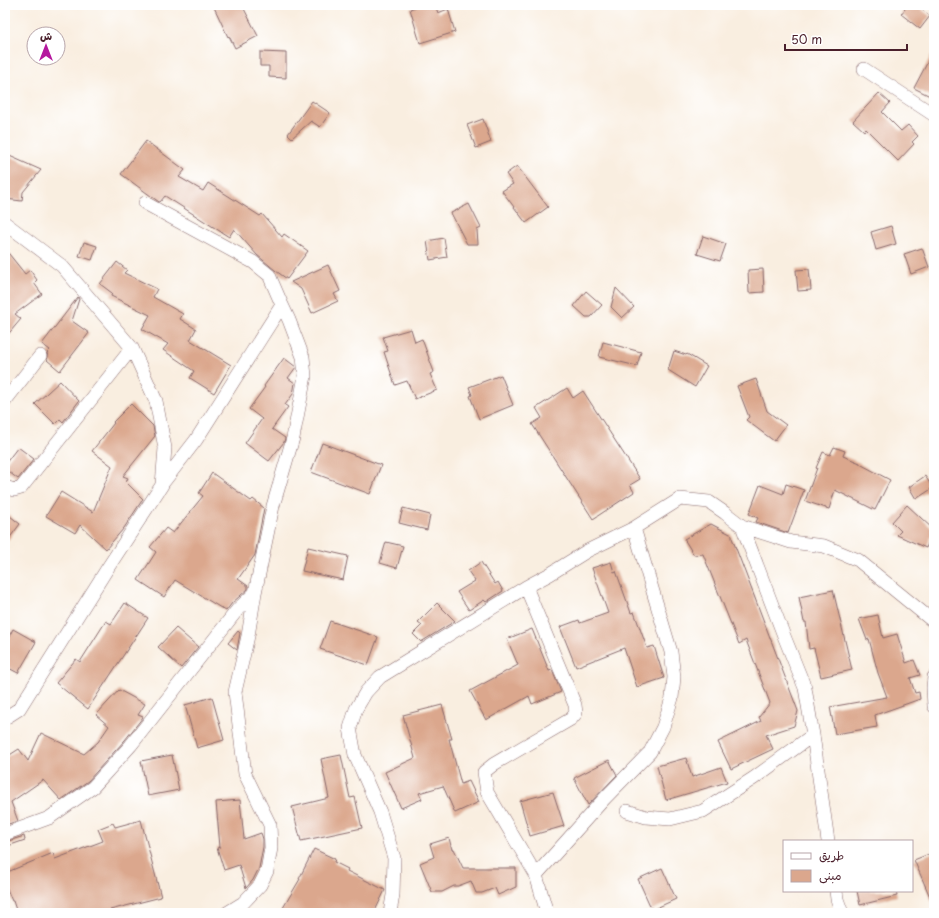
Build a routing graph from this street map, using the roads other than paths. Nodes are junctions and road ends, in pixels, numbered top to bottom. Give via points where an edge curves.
1 (864, 69) dead end
2 (934, 115) edge
3 (145, 203) dead end
4 (5, 223) edge
5 (282, 305) junction
6 (132, 348) junction
7 (40, 356) dead end
8 (5, 401) edge
9 (162, 485) junction
10 (5, 488) edge
11 (742, 526) junction
12 (634, 528) junction
13 (526, 587) junction
14 (255, 593) junction
15 (934, 622) edge
16 (934, 677) edge
17 (934, 706) edge
18 (5, 718) edge
19 (813, 735) junction
20 (627, 811) dead end
21 (5, 834) edge
22 (828, 840) edge
23 (536, 875) junction
24 (836, 892) edge
25 (227, 913) edge
26 (390, 913) edge
27 (547, 913) edge
28 (842, 913) edge

1 - 2 street
3 - 5 street via 253,262 269,275
4 - 6 street via 62,266
5 - 9 street via 196,440
5 - 14 street via 303,357 305,376 293,438 273,506
6 - 9 street via 156,401 165,448
6 - 10 street via 21,488
7 - 8 street
9 - 18 street via 19,710
11 - 12 street via 709,502 680,499
11 - 15 street via 791,542 824,546 858,560
11 - 19 street via 805,688
12 - 13 street via 587,551
12 - 23 street via 670,652 674,677 672,698 663,727 650,752
13 - 23 street via 575,705 576,713 571,719 484,772 487,792
13 - 26 street via 380,677 366,692 356,709 350,728 355,755 380,812 394,858
14 - 21 street via 238,610 131,745 93,787 50,818
14 - 25 street via 235,692 245,774 270,825 271,848 267,872 260,885 244,903
16 - 17 street
19 - 20 street via 703,811 670,819 646,817
19 - 22 street
23 - 27 street
24 - 28 street

